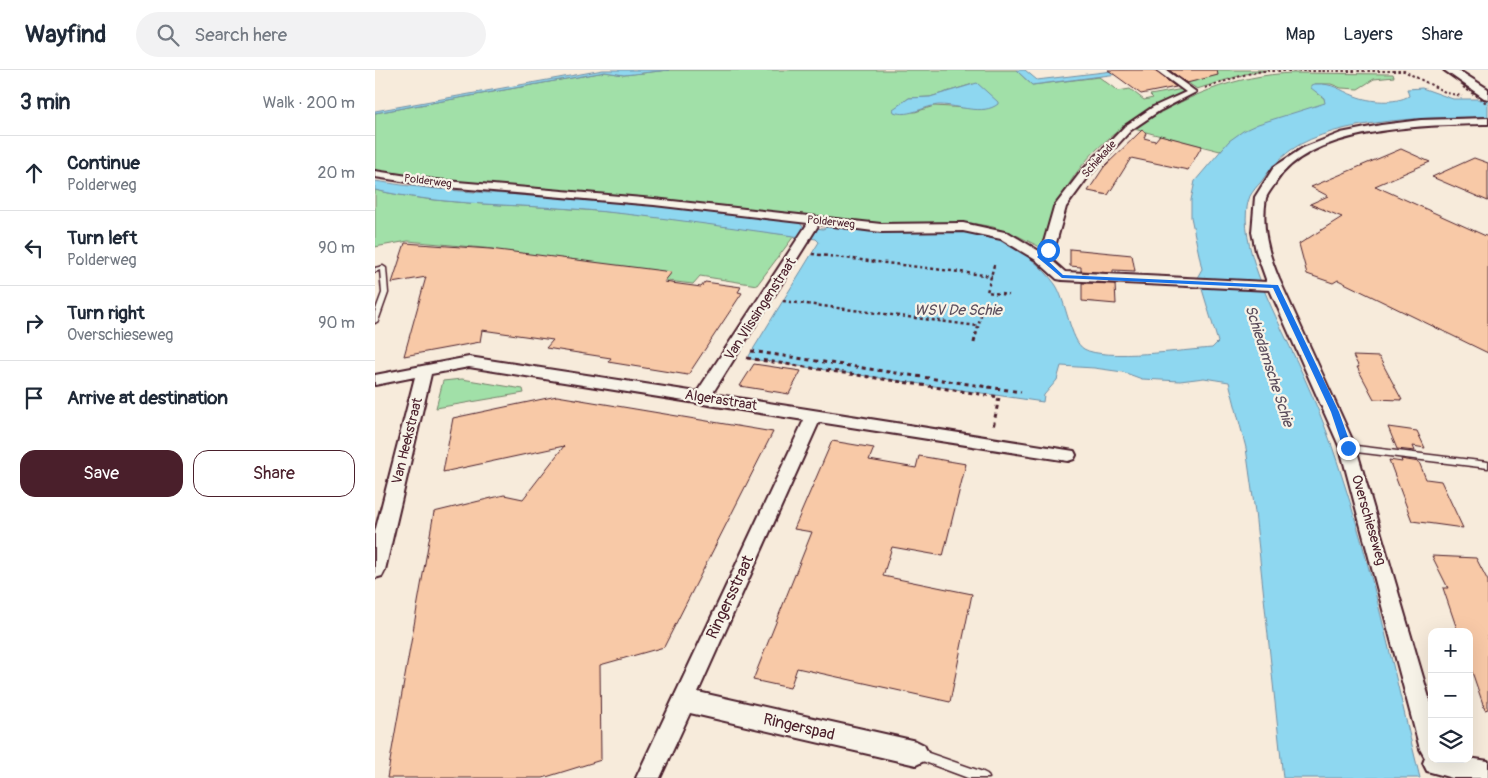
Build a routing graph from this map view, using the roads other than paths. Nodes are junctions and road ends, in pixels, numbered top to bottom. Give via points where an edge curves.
1 (1160, 70) edge
2 (1450, 70) edge
3 (1482, 93) edge
4 (1488, 121) edge
5 (375, 174) edge
6 (815, 222) junction
7 (1040, 257) junction
8 (375, 270) edge
9 (1271, 286) junction
10 (375, 321) edge
11 (425, 370) junction
12 (375, 380) edge
13 (702, 397) junction
14 (814, 416) junction
15 (1348, 448) junction
16 (1068, 455) dead end
17 (1488, 465) edge
18 (375, 570) edge
19 (683, 700) junction
20 (1428, 737) edge
21 (916, 754) joint
22 (1440, 763) edge
23 (1488, 773) edge
24 (647, 778) edge
25 (983, 778) edge

1 - 7 street, Schiekade via 1192,92 1156,109 1128,128 1084,175 1061,207 1048,250
2 - 3 main road
4 - 9 street, Overschieseweg via 1378,128 1322,142 1295,156 1275,174 1257,209 1260,240
5 - 6 street, Polderweg via 434,183 654,202
6 - 7 street, Polderweg via 881,228 963,227 1005,236
6 - 13 street, Van Vlissingenstraat via 808,247
7 - 9 street, Polderweg via 1062,276
8 - 10 lane via 383,268 385,293
9 - 15 street, Overschieseweg via 1335,412
11 - 12 street, Algerastraat
11 - 13 street, Algerastraat via 469,362
11 - 18 street, Van Heekstraat
13 - 14 street, Algerastraat
14 - 16 street, Algerastraat
14 - 19 street, Ringersstraat
15 - 17 lane
15 - 20 street, Overschieseweg
19 - 21 street, Ringerspad
19 - 24 street, Ringersstraat
21 - 25 lane
22 - 23 street

